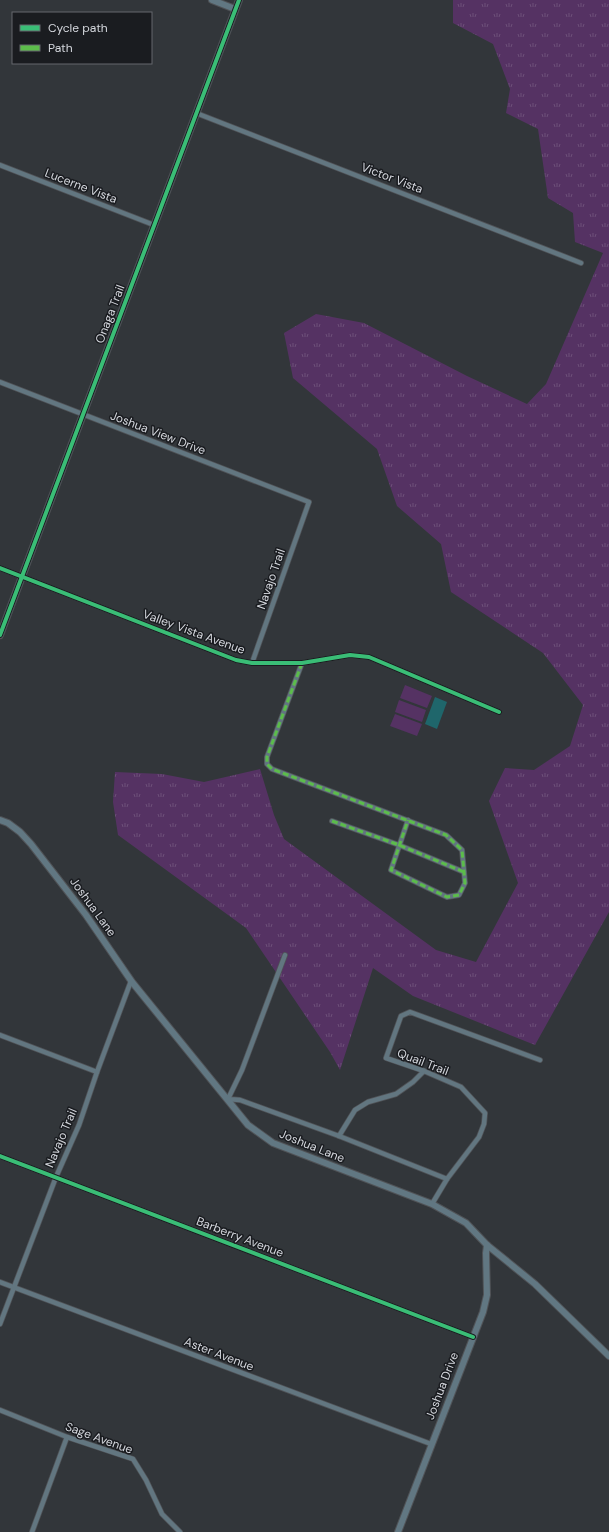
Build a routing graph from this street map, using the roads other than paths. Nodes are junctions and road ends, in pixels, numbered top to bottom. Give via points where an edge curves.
1 (212, 0) edge
2 (239, 0) edge
3 (235, 9) junction
4 (196, 113) junction
5 (0, 165) edge
6 (154, 224) junction
7 (581, 263) dead end
8 (0, 382) edge
9 (82, 415) junction
10 (309, 502) joint
11 (0, 568) edge
12 (22, 577) junction
13 (0, 636) edge
14 (252, 663) junction
15 (302, 663) junction
16 (499, 712) dead end
17 (0, 820) edge
18 (408, 820) junction
19 (332, 821) dead end
20 (399, 845) junction
21 (464, 872) junction
22 (285, 955) dead end
23 (132, 981) junction
24 (0, 1035) edge
25 (540, 1060) dead end
26 (424, 1071) junction
27 (97, 1072) junction
28 (228, 1099) junction
29 (339, 1136) junction
30 (0, 1156) edge
31 (56, 1177) junction
32 (448, 1179) junction
33 (432, 1204) junction
34 (487, 1245) junction
35 (0, 1282) edge
36 (13, 1287) junction
37 (0, 1324) edge
38 (473, 1337) junction
39 (609, 1356) edge
40 (0, 1410) edge
41 (67, 1438) junction
42 (431, 1444) junction
43 (32, 1532) edge
44 (180, 1532) edge
45 (398, 1532) edge

1 - 3 street
2 - 3 street, Onaga Trail
3 - 4 street, Onaga Trail
4 - 6 street, Onaga Trail
4 - 7 street, Victor Vista
5 - 6 street, Lucerne Vista
6 - 9 street, Onaga Trail
8 - 9 street, Joshua View Drive
9 - 10 street, Joshua View Drive
9 - 12 street, Onaga Trail
10 - 14 street, Navajo Trail
11 - 12 street, Valley Vista Avenue
12 - 13 street, Onaga Trail
12 - 14 street, Valley Vista Avenue via 236,660
14 - 15 street, Valley Vista Avenue
15 - 16 street, Valley Vista Avenue via 350,655 369,657
15 - 18 street via 267,757 267,764 272,769
17 - 23 street, Joshua Lane via 20,832 31,844 86,915
18 - 20 street
18 - 21 street via 446,835 462,850
19 - 20 street
20 - 21 street
20 - 21 street via 391,870 447,897 459,895 465,883
22 - 28 street via 242,1070
23 - 27 street, Navajo Trail
23 - 28 street, Joshua Lane
24 - 27 street
25 - 26 street, Quail Trail via 410,1012 401,1016 386,1058
26 - 29 street via 396,1094 368,1102 355,1110
26 - 32 street, Quail Trail via 461,1088 485,1112 479,1138
27 - 31 street, Navajo Trail via 79,1125
28 - 29 street via 240,1100
28 - 33 street, Joshua Lane via 248,1125 273,1143
29 - 32 street
30 - 31 street, Barberry Avenue
31 - 36 street, Navajo Trail
31 - 38 street, Barberry Avenue
32 - 33 street
33 - 34 street, Joshua Lane via 466,1223
34 - 38 street, Joshua Drive via 487,1295
34 - 39 street, Joshua Lane via 535,1284
35 - 36 street, Aster Avenue
36 - 37 street, Navajo Trail
36 - 42 street, Aster Avenue
38 - 42 street, Joshua Drive
40 - 41 street, Sage Avenue
41 - 43 street
41 - 44 street, Sage Avenue via 133,1459 162,1514
42 - 45 street, Joshua Drive

